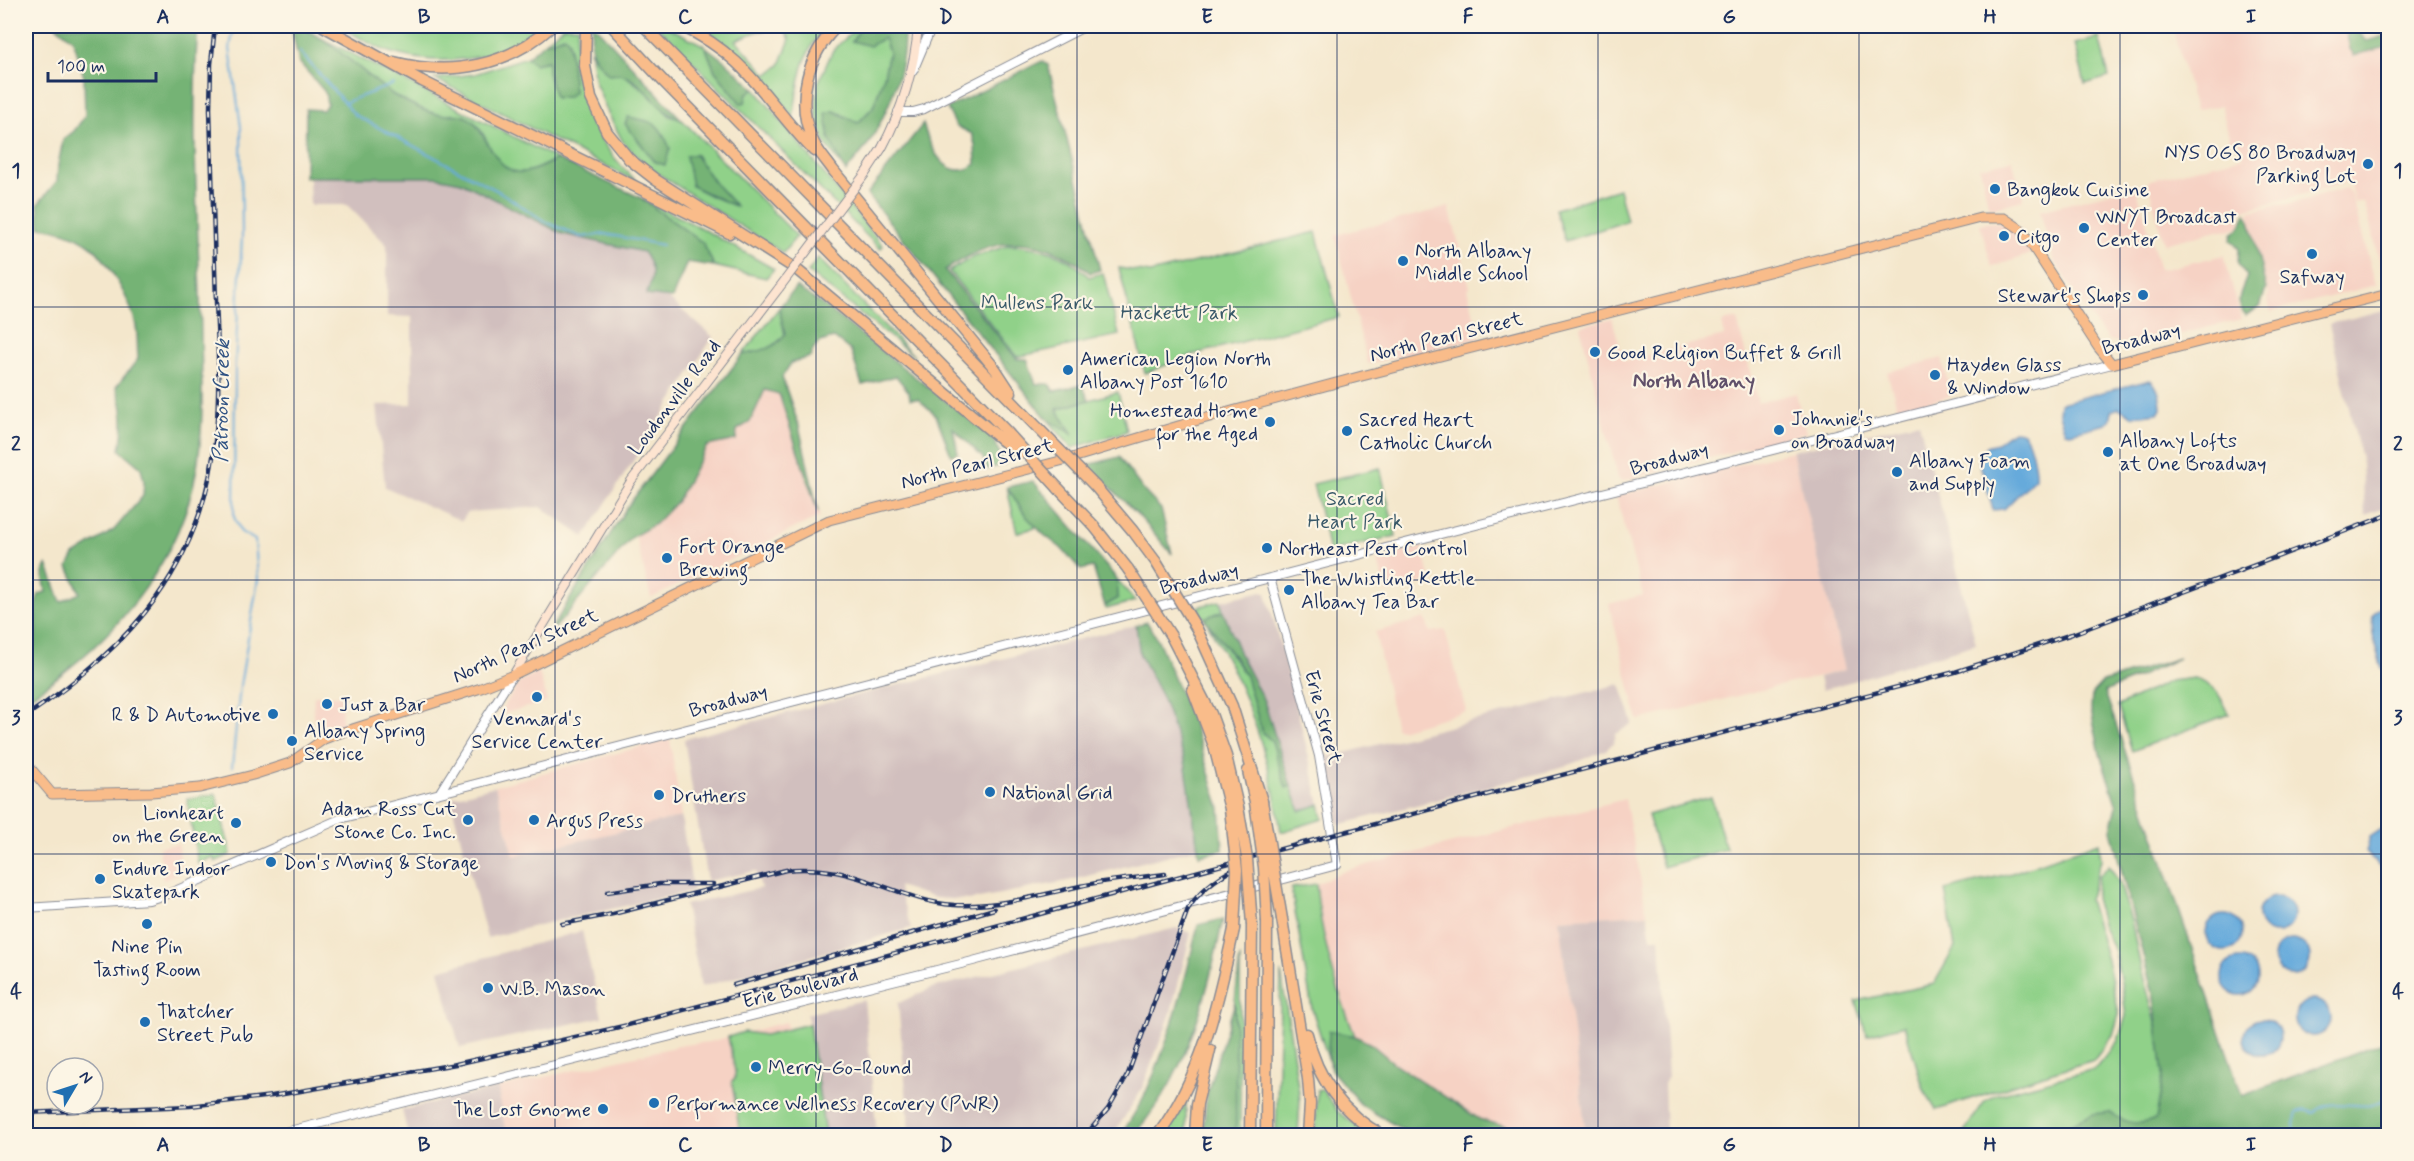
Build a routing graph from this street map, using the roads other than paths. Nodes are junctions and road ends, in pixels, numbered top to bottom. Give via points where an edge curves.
1 (323, 26) edge
2 (552, 26) edge
3 (586, 26) edge
4 (612, 26) edge
5 (644, 26) edge
6 (681, 26) edge
7 (837, 26) edge
8 (918, 26) edge
9 (932, 26) edge
10 (1086, 26) edge
11 (372, 53) junction
12 (906, 86) junction
13 (898, 111) junction
14 (833, 170) junction
15 (776, 255) junction
16 (2388, 294) edge
17 (2112, 364) junction
18 (1025, 415) junction
19 (1005, 437) junction
20 (1270, 578) junction
21 (513, 675) junction
22 (26, 763) edge
23 (440, 792) junction
24 (1258, 801) junction
25 (1234, 808) junction
26 (1337, 865) joint
27 (26, 908) edge
28 (1294, 988) junction
29 (1216, 1002) junction
30 (269, 1136) edge
31 (1157, 1136) edge
32 (1195, 1136) edge
33 (1250, 1136) edge
34 (1266, 1136) edge
35 (1308, 1136) edge
36 (1384, 1136) edge

1 - 11 highway
2 - 11 highway via 522,49 479,65 419,67
3 - 15 highway via 586,77 591,98 601,122 621,150 656,180
4 - 19 highway
5 - 18 highway
6 - 14 highway via 707,38 738,62
7 - 14 highway via 814,57 805,94 810,135
8 - 12 main road
9 - 12 street, Loudonville Road
10 - 13 street via 924,109
11 - 15 highway
12 - 13 main road, Loudonville Road
13 - 21 main road, Loudonville Road, bridge via 865,174 612,509
14 - 18 highway via 996,370
15 - 19 highway
16 - 17 main road, Broadway
17 - 20 street, Broadway
17 - 21 main road, North Pearl Street via 2015,224 1999,218 1980,218 1362,376 1072,458 830,520
18 - 24 highway, bridge via 1134,531 1197,629 1239,724
19 - 25 highway, bridge via 1094,526 1171,636 1211,714 1226,756
20 - 23 street, Broadway
20 - 26 street, Erie Street via 1318,756
21 - 22 main road, North Pearl Street via 336,734 273,770 200,788 52,794
21 - 23 street, Loudonville Road
23 - 27 street, Broadway via 327,823 150,900
24 - 28 highway, bridge
24 - 34 highway, bridge via 1267,922
25 - 29 highway, bridge via 1234,929
25 - 33 highway, bridge via 1247,858 1251,925
26 - 30 street, Erie Boulevard via 969,962
28 - 35 highway via 1309,1092
28 - 36 highway via 1312,1054 1324,1080 1346,1108
29 - 31 highway via 1192,1078
29 - 32 highway

